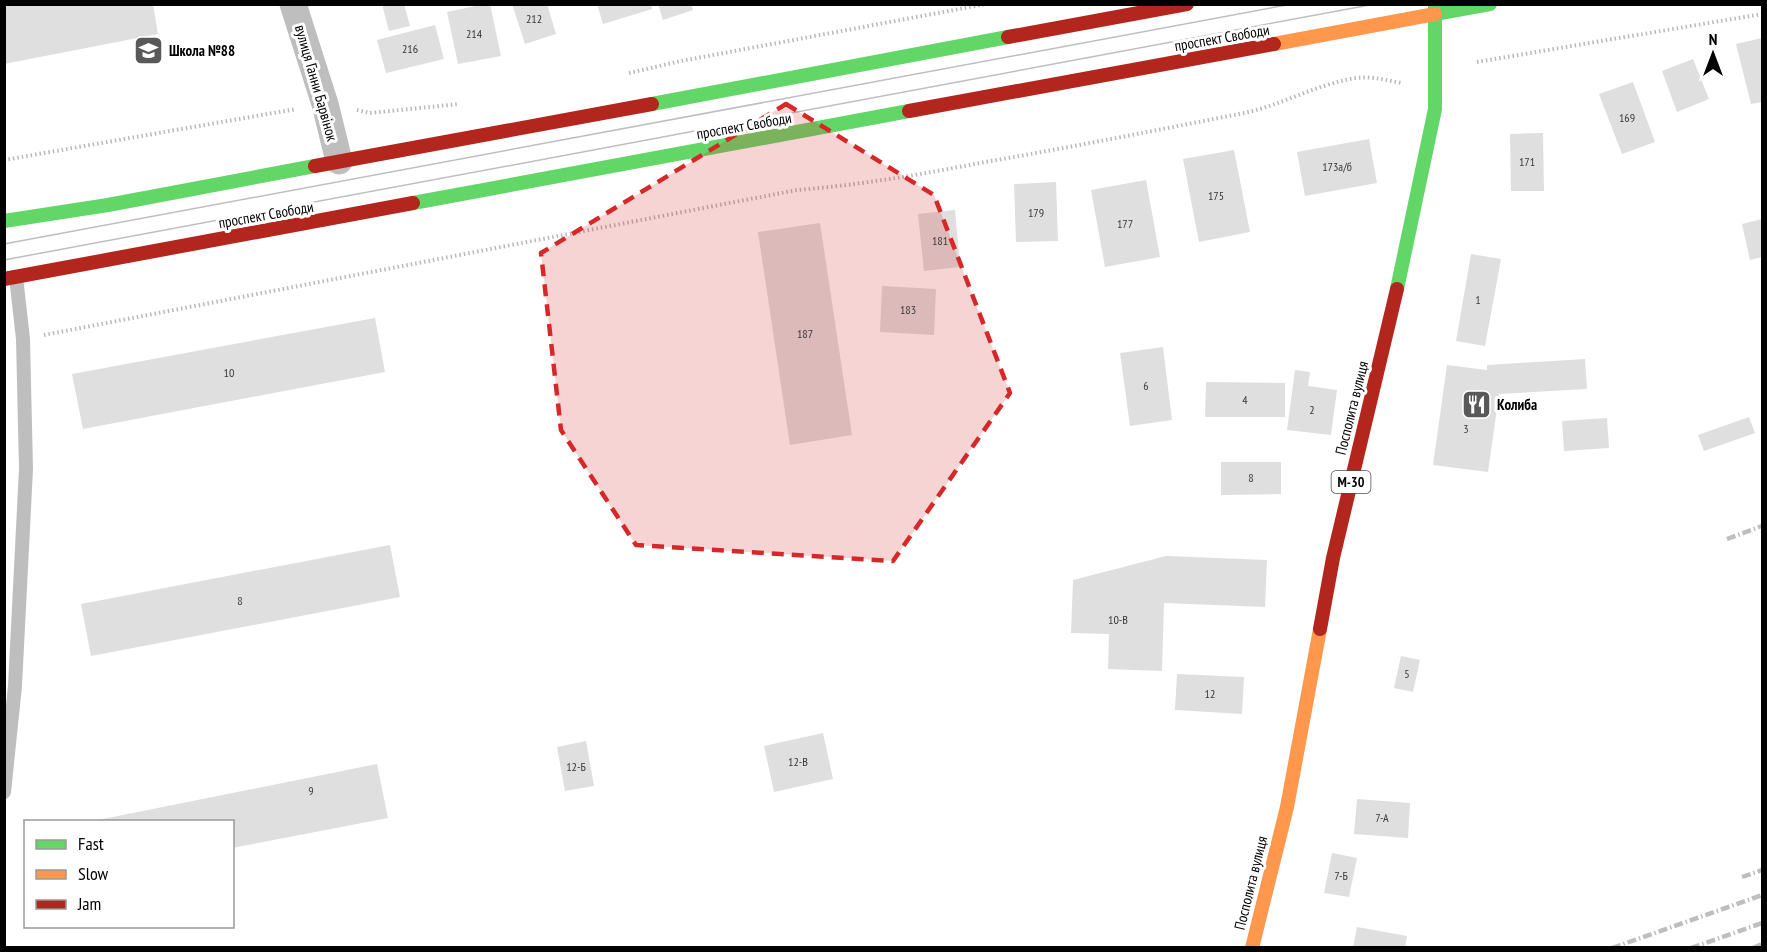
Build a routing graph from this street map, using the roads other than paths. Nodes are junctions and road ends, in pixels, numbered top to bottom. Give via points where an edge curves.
1 (293, 4) edge
2 (1187, 4) edge
3 (1490, 4) edge
4 (1435, 9) edge
5 (339, 161) junction
6 (4, 220) edge
7 (10, 278) edge
8 (4, 792) edge
9 (1252, 948) edge

1 - 5 street, вулиця Ганни Барвінок
2 - 5 main road
3 - 4 main road, проспект Свободи
4 - 7 main road, проспект Свободи
4 - 9 main road, Посполита вулиця / М-30 via 1435,110 1392,315 1333,558 1287,807
5 - 6 main road via 108,205
7 - 8 lane via 23,339 26,469 15,686

